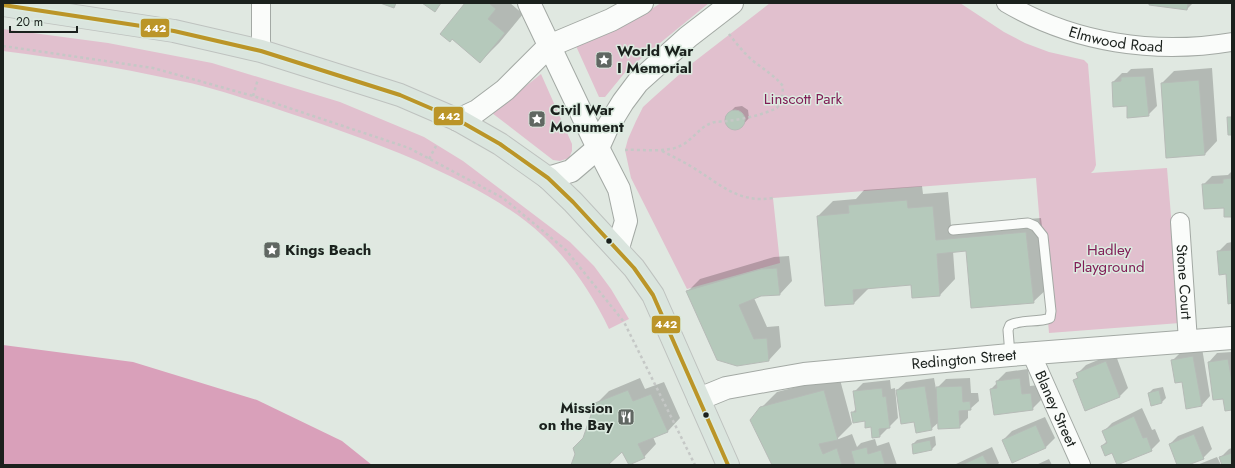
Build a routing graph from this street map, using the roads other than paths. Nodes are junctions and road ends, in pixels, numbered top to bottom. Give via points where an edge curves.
1 (261, 3) edge
2 (529, 3) edge
3 (642, 3) edge
4 (1006, 3) edge
5 (3, 5) edge
6 (724, 9) edge
7 (1232, 42) edge
8 (549, 46) junction
9 (261, 51) junction
10 (458, 120) junction
11 (598, 148) junction
12 (548, 178) junction
13 (1180, 222) dead end
14 (953, 230) dead end
15 (618, 248) junction
16 (1232, 338) edge
17 (1188, 341) junction
18 (1020, 354) junction
19 (699, 399) junction
20 (728, 465) edge
21 (1081, 465) edge

1 - 9 street
2 - 8 street
3 - 8 street via 610,20
4 - 7 street, Elmwood Road via 1041,20 1114,43 1176,48
5 - 9 main road via 174,30
6 - 11 street via 638,82 622,102
8 - 10 street via 505,90 477,111
8 - 11 street
9 - 10 main road via 400,95
10 - 12 main road via 500,144
11 - 12 street via 571,171
11 - 15 street via 619,189 626,221
12 - 15 main road
13 - 17 street, Stone Court
14 - 18 lane via 1028,223 1035,226 1043,236 1050,318 1010,324 1008,330
15 - 19 main road via 653,295
16 - 17 street, Redington Street
17 - 18 street, Redington Street
18 - 19 street, Redington Street via 804,374 726,388
18 - 21 street, Blaney Street
19 - 20 main road

